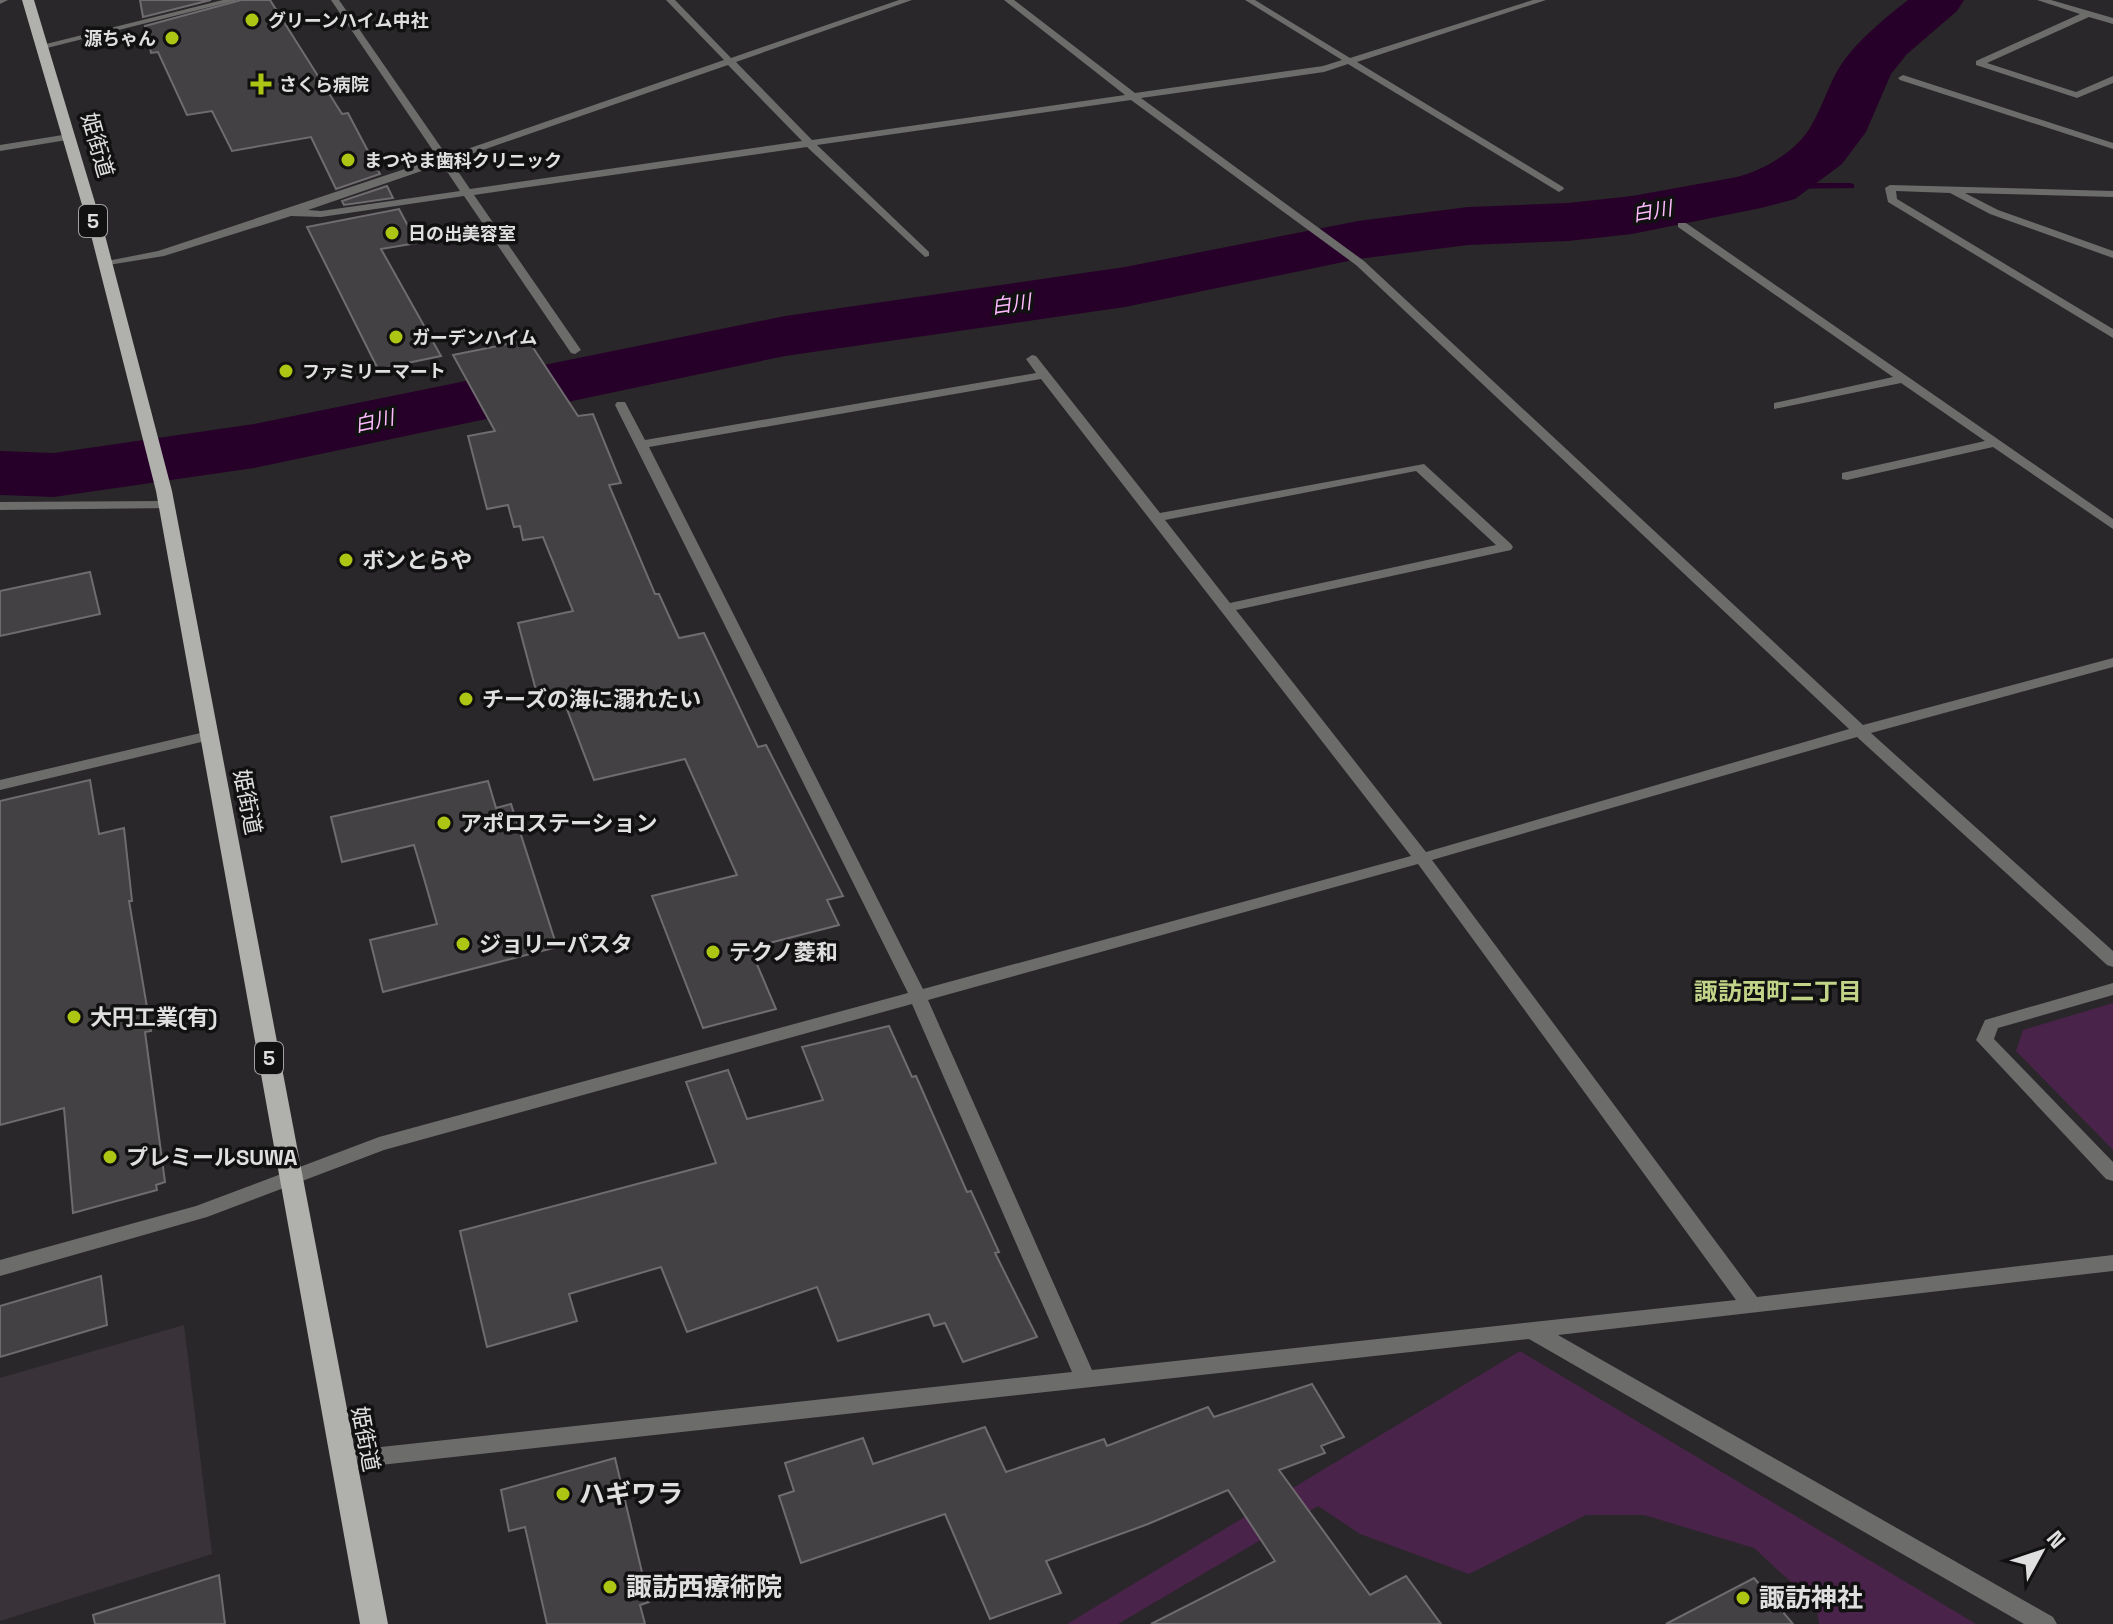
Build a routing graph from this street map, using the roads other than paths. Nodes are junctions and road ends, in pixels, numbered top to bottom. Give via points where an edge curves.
1 (28, 0) edge
2 (234, 0) edge
3 (335, 0) edge
4 (670, 0) edge
5 (908, 0) edge
6 (1008, 0) edge
7 (1249, 0) edge
8 (1542, 0) edge
9 (2041, 0) edge
10 (2088, 14) junction
11 (2113, 21) edge
12 (43, 46) junction
13 (730, 60) junction
14 (1352, 62) junction
15 (1903, 78) dead end
16 (2113, 79) edge
17 (1132, 96) junction
18 (69, 137) junction
19 (810, 144) junction
20 (2113, 146) edge
21 (0, 148) edge
22 (446, 158) junction
23 (1559, 189) dead end
24 (1950, 189) junction
25 (469, 191) junction
26 (2113, 194) edge
27 (290, 213) junction
28 (1682, 225) dead end
29 (925, 254) dead end
30 (2113, 255) edge
31 (106, 264) junction
32 (2113, 334) edge
33 (575, 350) dead end
34 (1032, 359) dead end
35 (1044, 375) junction
36 (1903, 379) junction
37 (621, 405) dead end
38 (1778, 406) dead end
39 (1995, 443) junction
40 (641, 445) junction
41 (1847, 476) dead end
42 (165, 498) junction
43 (0, 506) edge
44 (1156, 518) junction
45 (2113, 525) edge
46 (1226, 608) junction
47 (2113, 662) edge
48 (1860, 731) junction
49 (209, 736) junction
50 (0, 785) edge
51 (1422, 858) junction
52 (2113, 961) edge
53 (2113, 989) edge
54 (917, 994) junction
55 (2113, 1174) edge
56 (291, 1178) junction
57 (2113, 1263) edge
58 (0, 1268) edge
59 (1752, 1306) junction
60 (1531, 1330) junction
61 (1085, 1378) junction
62 (344, 1460) junction
63 (374, 1624) edge
64 (2045, 1624) edge

1 - 12 main road, 姫街道 / 5
2 - 12 street
3 - 22 street
4 - 13 street
5 - 13 street
6 - 17 street
7 - 14 street
8 - 14 street
9 - 10 street
10 - 11 street
10 - 16 street via 1979,63 2077,95
12 - 18 main road, 姫街道 / 5
13 - 19 street
13 - 22 street
14 - 17 street
14 - 23 street
15 - 20 street
17 - 19 street
17 - 48 street via 1354,259
18 - 21 street
18 - 31 main road, 姫街道 / 5
19 - 25 street
19 - 29 street
22 - 25 street
22 - 27 street
24 - 26 street
24 - 30 street via 1994,212
24 - 32 street via 1890,188 1892,200
25 - 27 street via 321,214
25 - 33 street
27 - 31 street via 160,254
28 - 36 street
31 - 42 main road, 姫街道 / 5
34 - 35 street
35 - 40 street
35 - 44 street
36 - 38 street
36 - 39 street
37 - 40 street
39 - 41 street
39 - 45 street
40 - 54 street
42 - 43 street
42 - 49 main road, 姫街道 / 5
44 - 46 street
44 - 46 street via 1419,467 1506,547
46 - 51 street
47 - 48 street
48 - 51 street
48 - 52 street
49 - 50 street
49 - 56 main road, 姫街道 / 5
51 - 54 street
51 - 59 street
53 - 55 street via 1991,1024 1985,1040
54 - 56 street via 379,1144
54 - 61 street
56 - 58 street via 200,1212
56 - 62 main road, 姫街道 / 5
57 - 59 street
59 - 60 street
60 - 61 street
60 - 64 street
61 - 62 street
62 - 63 main road, 姫街道 / 5

